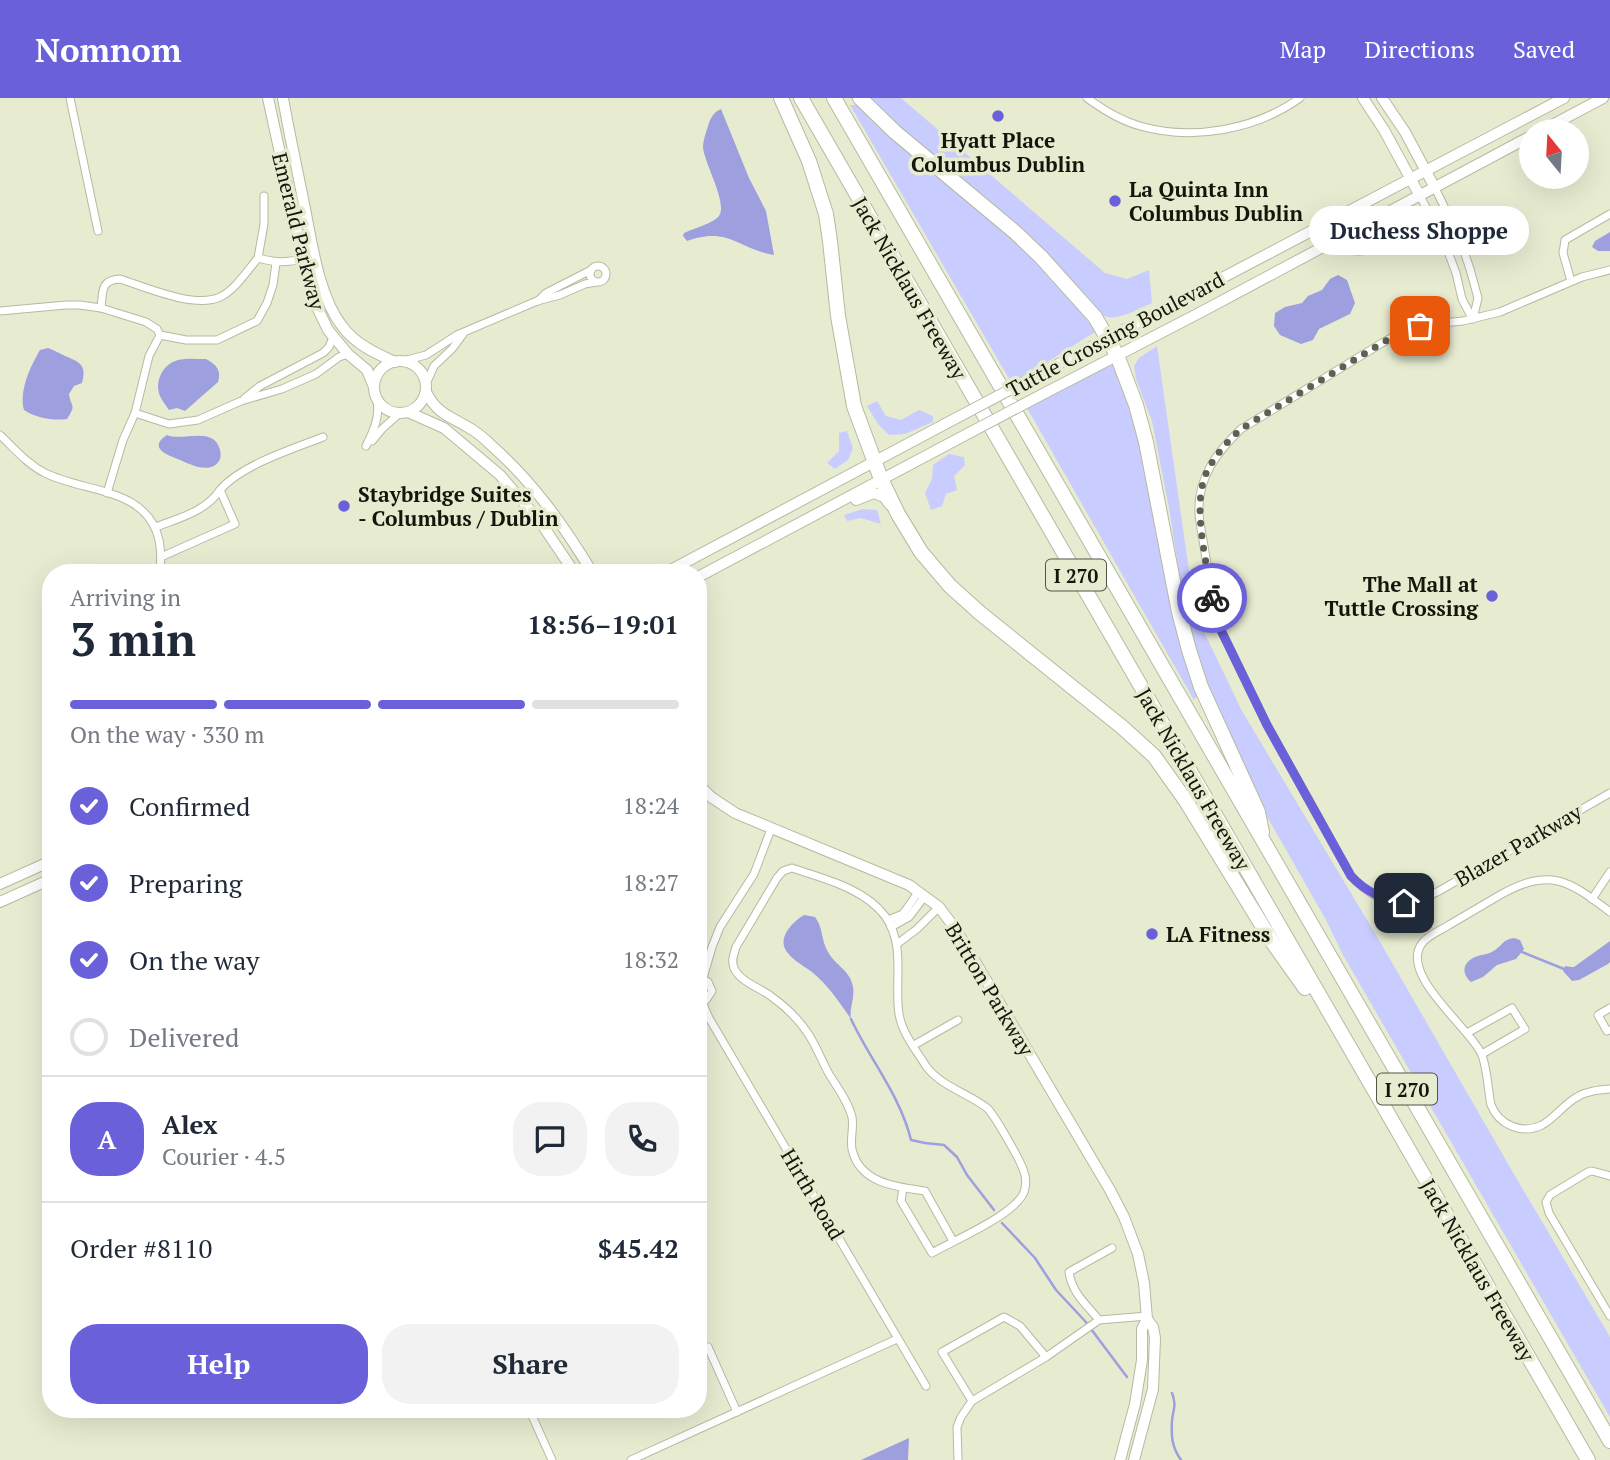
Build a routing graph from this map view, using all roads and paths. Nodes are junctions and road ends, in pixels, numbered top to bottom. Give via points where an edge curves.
1 (70, 98) edge
2 (268, 98) edge
3 (283, 98) edge
4 (781, 98) edge
5 (801, 98) edge
6 (834, 98) edge
7 (860, 98) edge
8 (1087, 98) edge
9 (1300, 98) edge
10 (1363, 98) edge
11 (1382, 98) edge
12 (1564, 98) edge
13 (1603, 98) edge
14 (1564, 119) edge
15 (1519, 142) edge
16 (1426, 171) junction
17 (1410, 178) junction
18 (1435, 188) junction
19 (264, 196) dead end
20 (1420, 196) junction
21 (1610, 214) edge
22 (98, 231) dead end
23 (315, 255) junction
24 (258, 258) junction
25 (303, 259) junction
26 (276, 263) junction
27 (591, 270) junction
28 (1610, 270) edge
29 (1571, 281) junction
30 (596, 282) junction
31 (537, 301) junction
32 (101, 308) junction
33 (0, 310) edge
34 (1473, 318) junction
35 (465, 332) junction
36 (160, 335) junction
37 (333, 337) junction
38 (1107, 338) junction
39 (348, 355) junction
40 (1117, 355) junction
41 (399, 361) junction
42 (426, 388) junction
43 (376, 393) junction
44 (242, 401) junction
45 (135, 412) junction
46 (404, 412) junction
47 (0, 435) edge
48 (323, 437) dead end
49 (874, 462) junction
50 (881, 479) junction
51 (220, 490) junction
52 (107, 493) junction
53 (898, 514) junction
54 (811, 517) junction
55 (156, 527) junction
56 (161, 557) junction
57 (160, 564) edge
58 (569, 564) edge
59 (587, 564) edge
60 (682, 564) edge
61 (707, 572) edge
62 (707, 793) edge
63 (1610, 793) edge
64 (771, 829) junction
65 (1265, 844) junction
66 (42, 865) edge
67 (1610, 872) edge
68 (42, 883) edge
69 (0, 884) edge
70 (922, 893) junction
71 (1592, 899) junction
72 (0, 902) edge
73 (939, 907) junction
74 (1610, 912) edge
75 (905, 917) junction
76 (890, 924) junction
77 (916, 929) junction
78 (897, 944) junction
79 (707, 961) edge
80 (707, 981) edge
81 (707, 998) edge
82 (1610, 1009) edge
83 (707, 1014) edge
84 (958, 1020) dead end
85 (1609, 1032) edge
86 (1467, 1033) junction
87 (914, 1045) junction
88 (1351, 1051) junction
89 (1482, 1054) junction
90 (1610, 1089) edge
91 (1610, 1176) edge
92 (903, 1188) junction
93 (953, 1241) junction
94 (1112, 1248) dead end
95 (1610, 1316) edge
96 (1147, 1318) junction
97 (1098, 1320) junction
98 (897, 1339) junction
99 (708, 1347) dead end
100 (1046, 1357) junction
101 (926, 1386) dead end
102 (972, 1401) junction
103 (737, 1412) junction
104 (533, 1418) dead end
105 (1610, 1441) edge
106 (552, 1460) edge
107 (631, 1460) edge
108 (958, 1460) edge
109 (1120, 1460) edge
110 (1134, 1460) edge
111 (1587, 1460) edge

1 - 22 street
2 - 25 main road, Emerald Parkway
3 - 23 main road, Emerald Parkway
4 - 49 highway via 809,161 825,214 847,372
5 - 88 highway, Jack Nicklaus Freeway / I 270
6 - 65 highway, Jack Nicklaus Freeway / I 270
7 - 38 highway via 1041,257 1095,317
8 - 9 street via 1138,126 1195,133 1246,124
10 - 17 main road
11 - 16 main road
12 - 16 main road, Tuttle Crossing Boulevard
13 - 14 main road
15 - 18 main road, Tuttle Crossing Boulevard
16 - 17 main road, Tuttle Crossing Boulevard
16 - 18 main road
17 - 20 main road
17 - 38 main road, Tuttle Crossing Boulevard
18 - 20 main road, Tuttle Crossing Boulevard
18 - 34 street via 1470,269 1478,298
19 - 24 street
20 - 34 street via 1444,241 1462,299
20 - 40 main road, Tuttle Crossing Boulevard
21 - 29 street via 1565,240 1563,253
23 - 25 street
23 - 41 main road, Emerald Parkway via 343,328 364,346
24 - 26 street
24 - 32 street via 219,298 187,300 113,279 103,287
25 - 26 street
25 - 37 main road, Emerald Parkway via 314,301
26 - 36 street via 273,285 257,321 217,340 186,341
27 - 30 street via 590,277
27 - 30 street via 598,265 606,270 604,279
27 - 31 street
28 - 29 street, Blazer Parkway
29 - 34 street, Blazer Parkway via 1500,312
30 - 31 street
31 - 35 street
32 - 33 street via 66,305
32 - 36 street via 146,322
34 - 63 street, Blazer Parkway via 1400,333 1241,429 1225,444 1208,467 1200,490 1199,513 1217,622 1267,725 1351,876 1375,896 1404,903 1423,898
35 - 41 street via 426,355
35 - 42 street via 434,366
36 - 45 street via 149,356
37 - 39 main road, Emerald Parkway
37 - 44 street via 323,354 260,386
38 - 40 highway
38 - 49 main road, Tuttle Crossing Boulevard, bridge
39 - 43 main road, Emerald Parkway via 367,370
39 - 44 street via 293,384
40 - 50 main road, Tuttle Crossing Boulevard, bridge
40 - 65 highway via 1146,442 1189,650 1258,811
41 - 42 main road via 419,368
41 - 43 main road via 380,371
42 - 46 main road via 420,404
42 - 59 main road via 439,411 475,432 526,479
43 - 46 main road via 387,409
43 - 46 street via 376,426 366,446
44 - 45 street via 185,423 169,424
45 - 52 street
46 - 58 main road via 444,428 495,470 541,523
47 - 52 street via 44,473
48 - 51 street via 248,468
49 - 50 highway
49 - 60 main road, Tuttle Crossing Boulevard
50 - 53 highway
50 - 54 main road, Tuttle Crossing Boulevard
51 - 55 street via 204,507
51 - 56 street via 236,524
52 - 55 street via 137,505
53 - 54 main road via 884,497 874,493 824,516
53 - 88 highway via 950,586 1154,756 1273,943
54 - 61 main road, Tuttle Crossing Boulevard
55 - 56 street
56 - 57 street
62 - 64 main road, Britton Parkway via 728,810
64 - 70 main road, Britton Parkway
64 - 79 street via 754,874 720,927
65 - 105 highway, Jack Nicklaus Freeway / I 270
66 - 69 main road
67 - 71 street
68 - 72 main road
70 - 73 main road, Britton Parkway
70 - 75 street
71 - 74 street
71 - 86 street via 1565,882 1532,881 1424,941 1417,959 1421,975
73 - 77 street
73 - 96 main road, Britton Parkway via 957,930 1124,1217 1140,1263
75 - 76 street
75 - 77 street
76 - 78 street
76 - 92 street via 865,896 792,868 777,878 736,947 733,967 798,1019 808,1034 852,1117 851,1142 860,1167 872,1178
77 - 78 street
78 - 87 street via 899,1012
80 - 81 street via 712,991
82 - 85 street via 1598,1015
83 - 98 street, Hirth Road
84 - 87 street
86 - 89 street
86 - 89 street via 1512,1007 1525,1029
87 - 93 street via 933,1075 989,1110 1025,1174 1026,1191 1015,1206
88 - 111 highway, Jack Nicklaus Freeway / I 270
89 - 90 street via 1491,1105 1512,1128 1541,1125 1575,1098
91 - 95 street via 1588,1172 1546,1202
92 - 93 street via 925,1191
92 - 93 street via 901,1201 932,1253
94 - 97 street via 1069,1272 1075,1291
96 - 97 street
96 - 109 main road, Britton Parkway via 1135,1404
96 - 110 main road, Britton Parkway via 1155,1338 1153,1389
97 - 100 street
98 - 101 street, Hirth Road
98 - 103 street
99 - 103 street
100 - 102 street
100 - 102 street via 1020,1326 1004,1317 942,1352
102 - 108 street via 957,1427
103 - 107 street
104 - 106 street

